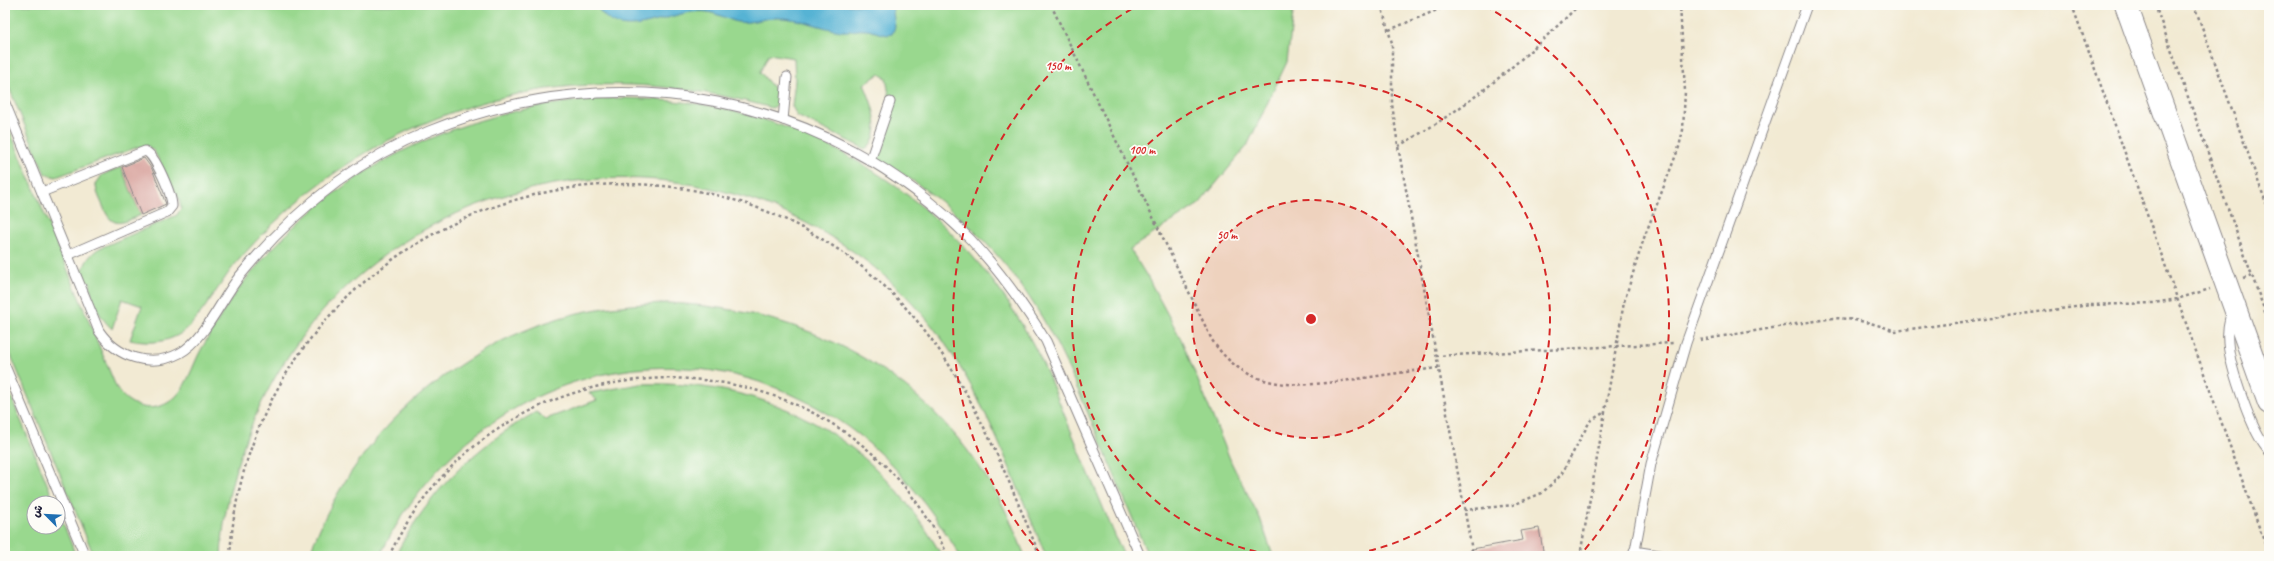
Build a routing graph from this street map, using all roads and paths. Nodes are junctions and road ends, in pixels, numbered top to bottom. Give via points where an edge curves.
1 (1051, 5) edge
2 (1381, 5) edge
3 (1449, 5) edge
4 (1680, 5) edge
5 (1807, 5) edge
6 (2072, 5) edge
7 (2126, 5) edge
8 (2155, 5) edge
9 (2194, 5) edge
10 (1577, 6) edge
11 (1389, 30) junction
12 (787, 77) dead end
13 (890, 102) dead end
14 (5, 103) edge
15 (783, 120) junction
16 (1398, 146) junction
17 (870, 160) junction
18 (42, 192) junction
19 (2269, 211) edge
20 (68, 255) junction
21 (2252, 275) junction
22 (2225, 284) junction
23 (2177, 299) junction
24 (2234, 307) junction
25 (2269, 323) edge
26 (1686, 343) junction
27 (1617, 346) junction
28 (1436, 356) junction
29 (5, 366) edge
30 (1438, 368) junction
31 (2269, 403) edge
32 (1605, 412) junction
33 (2269, 451) edge
34 (1464, 510) junction
35 (1634, 554) edge
36 (2269, 555) edge
37 (85, 556) edge
38 (230, 556) edge
39 (389, 556) edge
40 (948, 556) edge
41 (1040, 556) edge
42 (1140, 556) edge
43 (1473, 556) edge
44 (1580, 556) edge
45 (1665, 556) edge

1 - 30 path via 1212,340 1231,363 1257,378 1272,383 1304,386
2 - 11 path
3 - 11 path
4 - 27 path via 1685,91 1683,130 1633,270 1624,302
5 - 26 lane
6 - 23 path
7 - 22 street
8 - 21 path
9 - 19 path
10 - 16 path via 1536,47 1490,87 1449,116
11 - 16 path via 1393,56 1392,104
12 - 15 lane
13 - 17 lane
14 - 18 lane
15 - 17 lane
15 - 20 lane via 701,98 608,92 515,103 455,120 377,156 321,194 281,229 255,257 197,339 181,352 161,360 131,357 105,339
16 - 28 path
17 - 42 lane via 954,223 993,265 1030,315 1060,371
18 - 20 lane
18 - 20 lane via 145,151 153,156 172,206 167,212
21 - 22 path
21 - 25 path
22 - 23 path
22 - 24 street
23 - 26 path via 2154,303 2090,305 1895,331 1874,323 1834,318
23 - 36 path
24 - 31 street
24 - 33 lane via 2227,333 2229,351 2250,420
26 - 27 path
26 - 35 lane via 1651,464
27 - 28 path
27 - 32 path
28 - 30 path
29 - 37 lane
30 - 34 path
32 - 34 path via 1590,421 1561,475 1542,493 1513,505
32 - 44 path
34 - 43 path
35 - 45 lane
38 - 41 path via 241,482 261,424 289,370 306,345 346,299 392,259 444,227 472,214 529,195 620,184 710,194 761,210 822,240 872,275 915,318 951,367 988,434
39 - 40 path via 408,521 441,478 460,459 502,426 550,401 601,384 681,377 714,380 760,391 791,402 833,424 855,439 895,476 927,518

